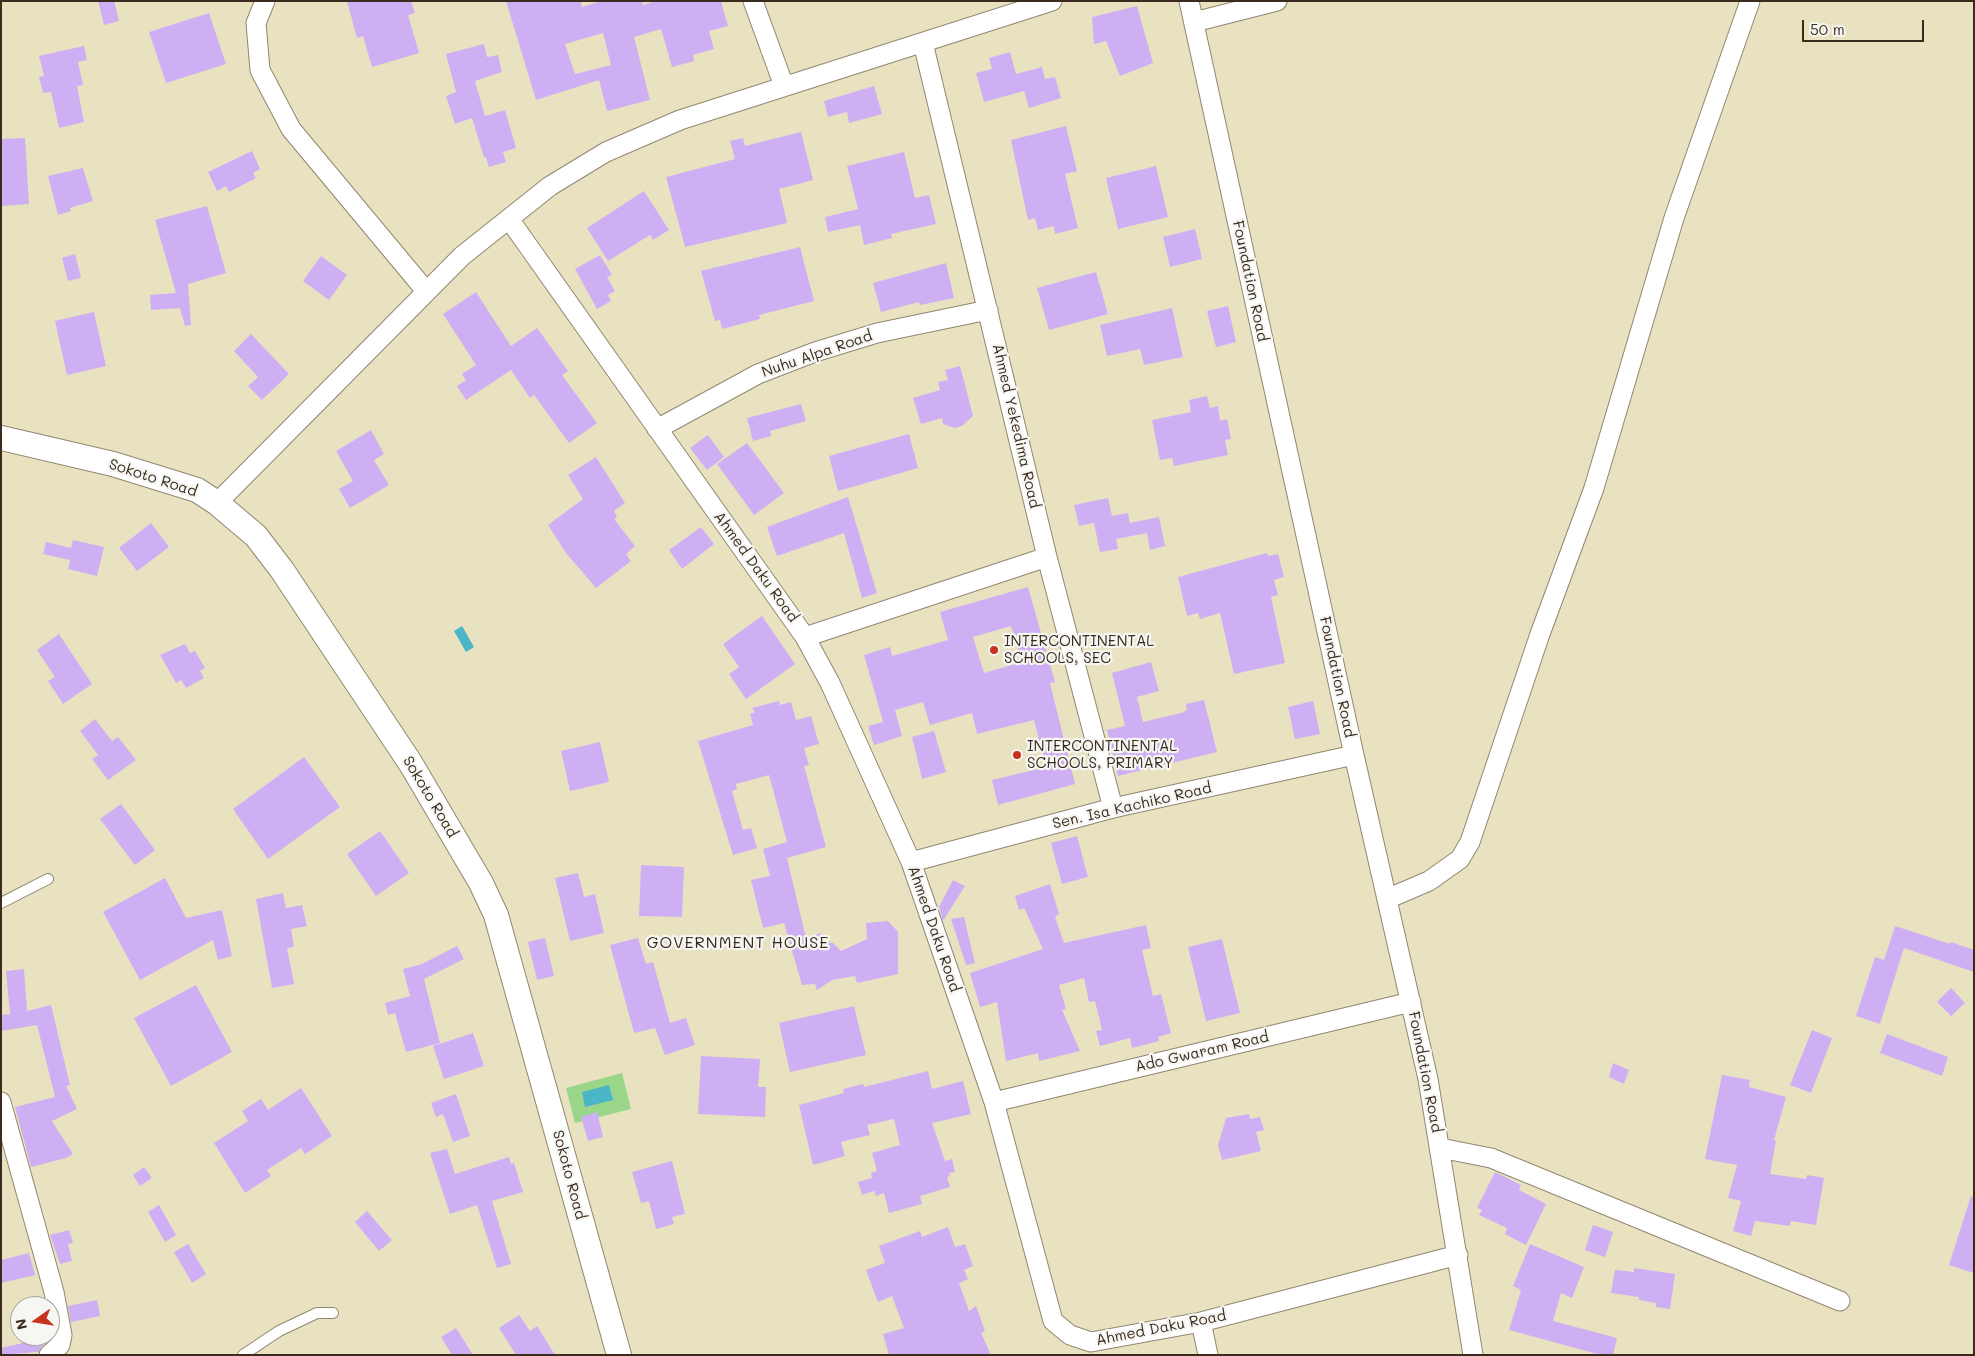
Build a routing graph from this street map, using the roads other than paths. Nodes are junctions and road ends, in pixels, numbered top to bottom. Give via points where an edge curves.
1 (265, 1) edge
2 (753, 1) edge
3 (1052, 1) edge
4 (1189, 1) edge
5 (1277, 1) edge
6 (1750, 1) edge
7 (1194, 22) junction
8 (923, 43) junction
9 (784, 86) junction
10 (509, 219) junction
11 (426, 291) junction
12 (988, 310) junction
13 (657, 429) junction
14 (1, 438) edge
15 (217, 503) junction
16 (1046, 557) junction
17 (806, 637) junction
18 (1354, 755) junction
19 (1113, 808) junction
20 (911, 862) junction
21 (48, 879) dead end
22 (1387, 899) junction
23 (1, 903) edge
24 (1411, 1002) junction
25 (1, 1102) edge
26 (994, 1102) junction
27 (1440, 1148) junction
28 (1458, 1255) junction
29 (1840, 1302) dead end
30 (333, 1313) dead end
31 (1201, 1322) junction
32 (49, 1355) edge
33 (243, 1355) edge
34 (619, 1355) edge
35 (1208, 1355) edge
36 (1473, 1355) edge

1 - 11 street via 256,23 260,70 291,129
2 - 9 street
3 - 8 street
4 - 7 street, Foundation Road
5 - 7 street
6 - 22 street via 1674,218 1594,488 1540,634 1470,842 1460,859 1429,881
7 - 18 street, Foundation Road
8 - 9 street
8 - 12 street, Ahmed Yekedima Road
9 - 10 street via 680,120 606,152 550,186
10 - 11 street via 462,256
10 - 13 street, Ahmed Daku Road
11 - 15 street
12 - 13 street, Nuhu Alpa Road via 877,333 815,352 758,374
12 - 16 street, Ahmed Yekedima Road
13 - 17 street, Ahmed Daku Road
14 - 15 street, Sokoto Road via 113,464 197,490
15 - 34 street, Sokoto Road via 256,536 282,570 411,764 496,914
16 - 17 street
16 - 19 street, Ahmed Yekedima Road
17 - 20 street, Ahmed Daku Road
18 - 19 street, Sen. Isa Kachiko Road
18 - 22 street, Foundation Road
19 - 20 street, Sen. Isa Kachiko Road
20 - 26 street, Ahmed Daku Road
21 - 23 lane
22 - 24 street, Foundation Road
24 - 26 street, Ado Gwaram Road
24 - 27 street, Foundation Road
25 - 32 street via 54,1292 62,1335 60,1345
26 - 31 street, Ahmed Daku Road via 1053,1320 1070,1335 1091,1342
27 - 28 street, Foundation Road
27 - 29 street via 1491,1158
28 - 31 street, Ahmed Daku Road
28 - 36 street, Foundation Road
30 - 33 lane via 317,1313 279,1331
31 - 35 street

